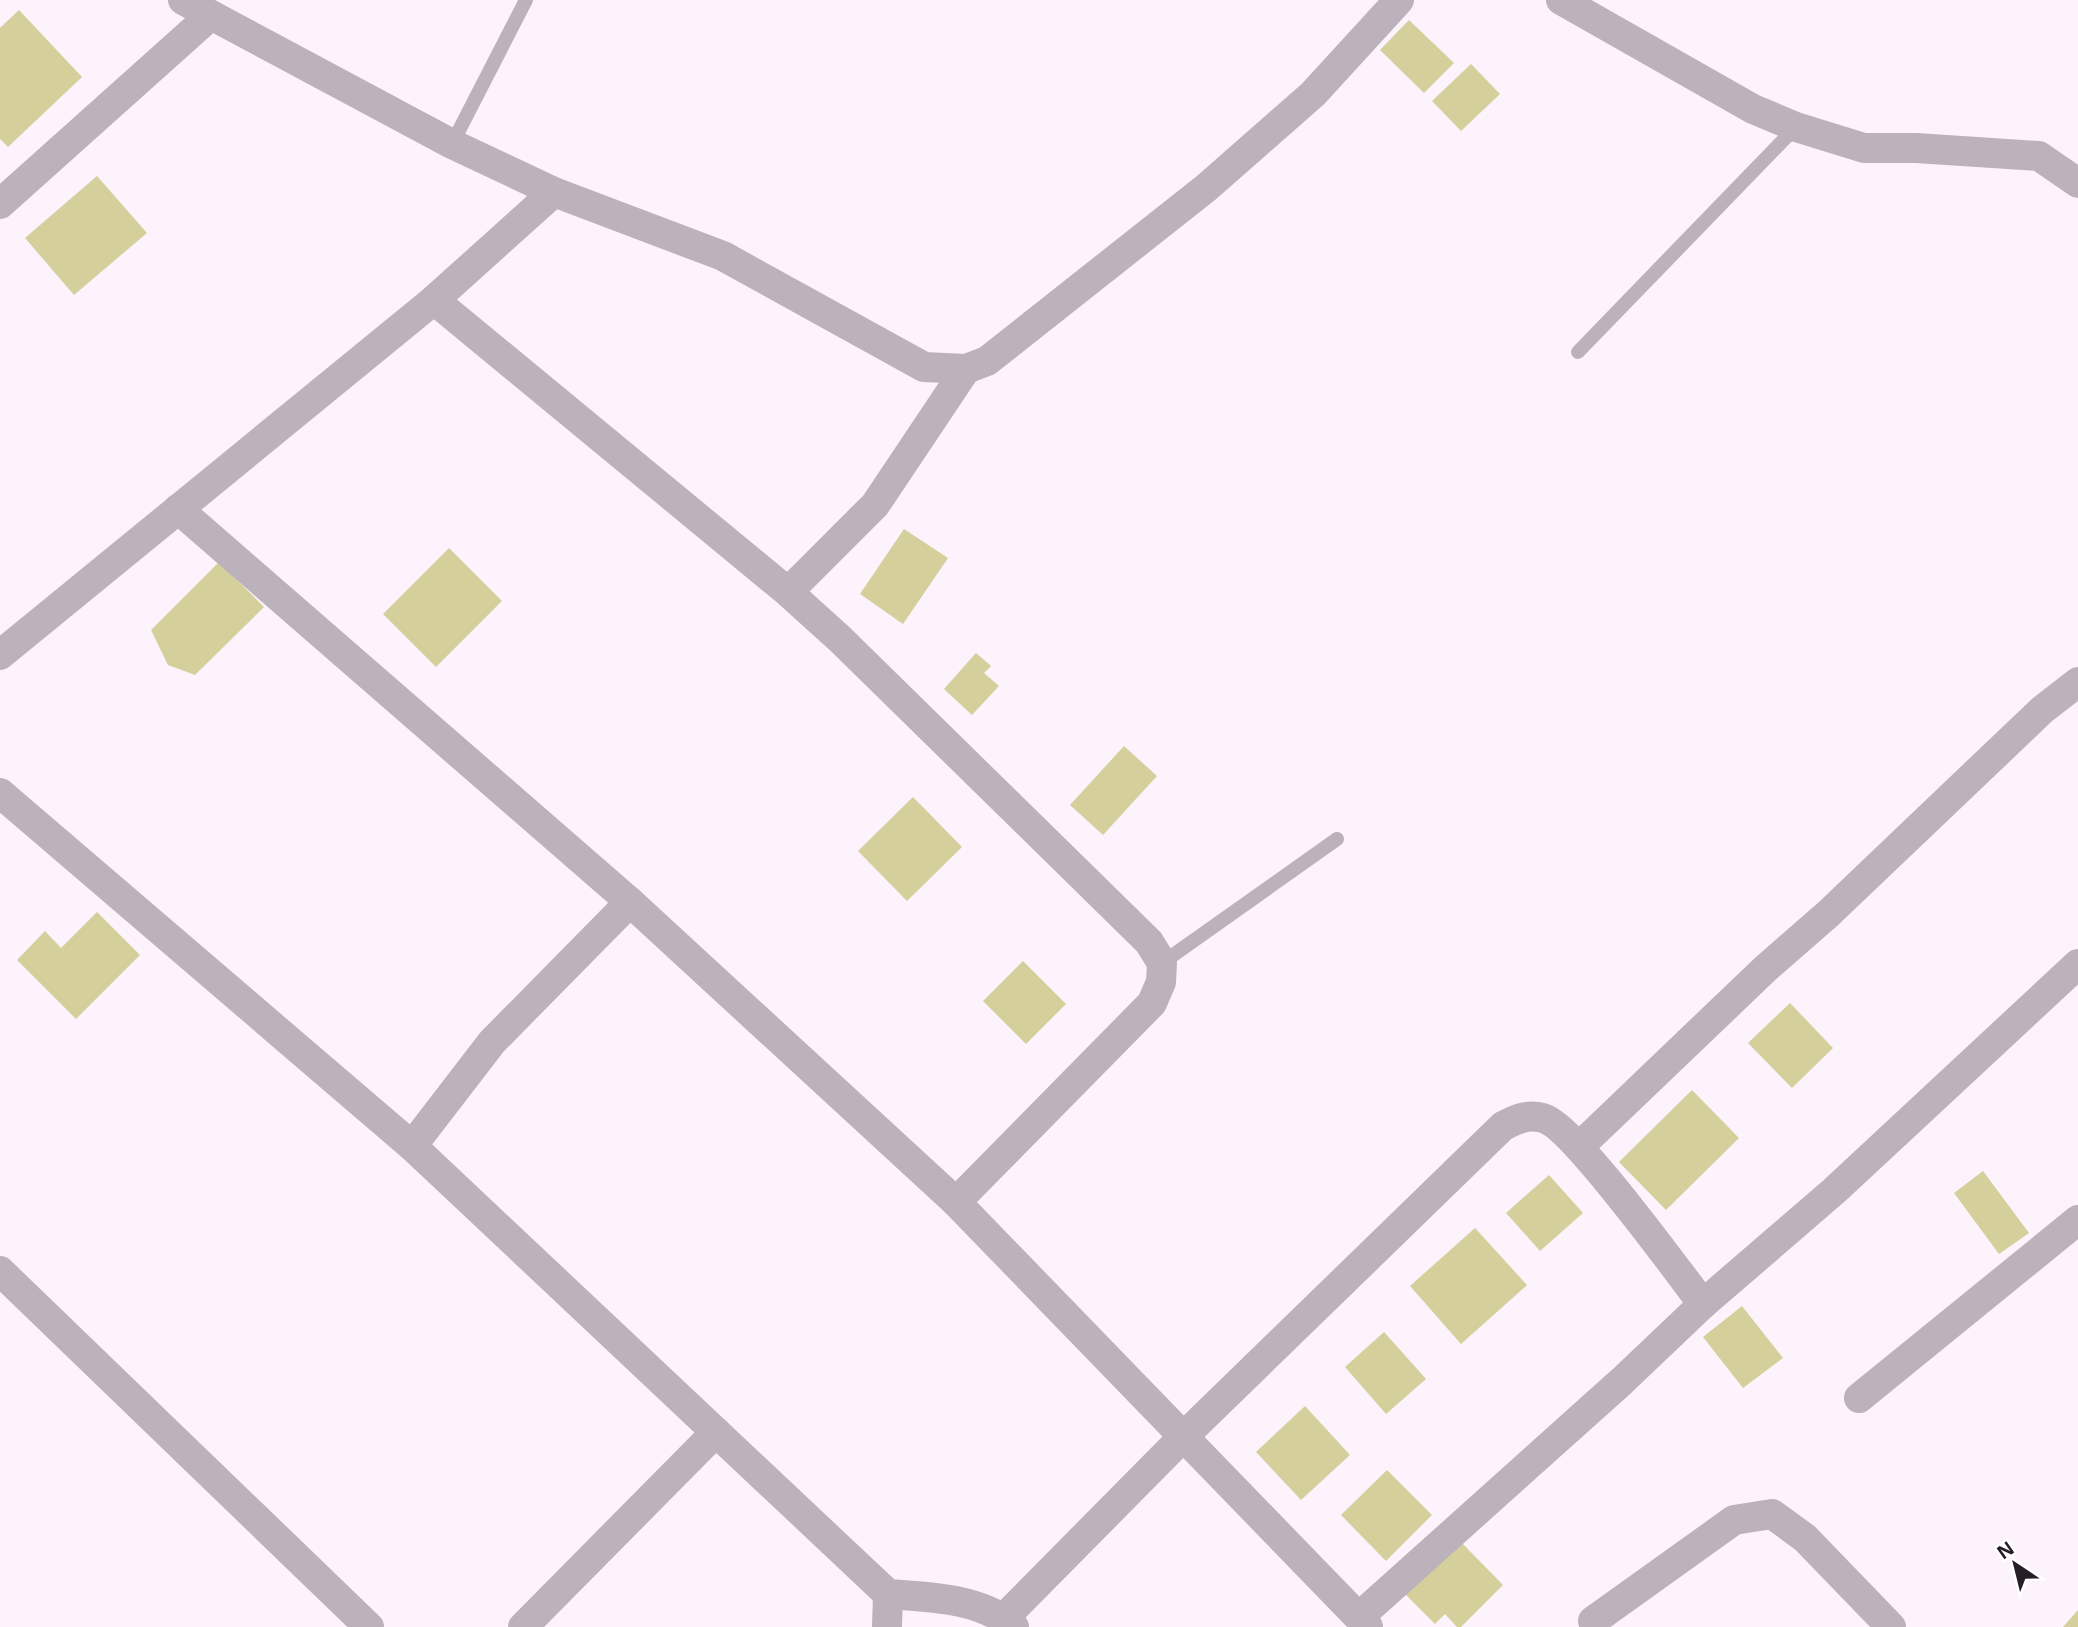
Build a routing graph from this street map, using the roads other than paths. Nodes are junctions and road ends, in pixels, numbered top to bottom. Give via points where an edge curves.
1 (183, 0) edge
2 (526, 0) edge
3 (1399, 0) edge
4 (1561, 0) edge
5 (211, 15) junction
6 (1796, 127) junction
7 (452, 144) junction
8 (2039, 156) junction
9 (2078, 162) edge
10 (2078, 183) edge
11 (554, 192) junction
12 (0, 204) edge
13 (434, 300) junction
14 (1578, 352) dead end
15 (966, 369) junction
16 (178, 509) junction
17 (788, 592) junction
18 (0, 655) edge
19 (2078, 682) edge
20 (0, 793) edge
21 (1337, 839) dead end
22 (630, 902) junction
23 (1162, 962) junction
24 (2074, 977) edge
25 (412, 1146) junction
26 (1579, 1147) junction
27 (956, 1202) junction
28 (2078, 1220) edge
29 (0, 1271) edge
30 (1703, 1304) junction
31 (1858, 1398) dead end
32 (716, 1432) junction
33 (1183, 1437) junction
34 (888, 1594) junction
35 (1593, 1621) dead end
36 (1363, 1622) edge
37 (1009, 1623) edge
38 (369, 1627) edge
39 (523, 1627) edge
40 (887, 1627) edge
41 (1891, 1627) edge

1 - 5 street
2 - 7 lane
3 - 15 street via 1313,94 1206,187 987,361
4 - 6 street via 1753,109
5 - 7 street
5 - 12 street
6 - 8 street via 1864,148
6 - 14 lane
7 - 11 street
8 - 9 street
8 - 10 street
11 - 13 street
11 - 15 street via 723,256 925,367
13 - 16 street
13 - 17 street
15 - 17 street via 875,505
16 - 18 street
16 - 22 street
17 - 23 street via 1112,904
19 - 26 street via 2042,710
20 - 25 street
21 - 23 lane
22 - 25 street via 492,1042
22 - 27 street
23 - 27 street via 1161,982 1152,1003
24 - 30 street
25 - 32 street
26 - 30 street
26 - 33 street via 1546,1119 1524,1116 1503,1126
27 - 33 street
28 - 31 street
29 - 38 street
30 - 36 street
32 - 34 street
32 - 39 street
33 - 36 street
33 - 37 street
34 - 37 street via 983,1608
34 - 40 street
35 - 41 street via 1734,1520 1772,1514 1805,1538

